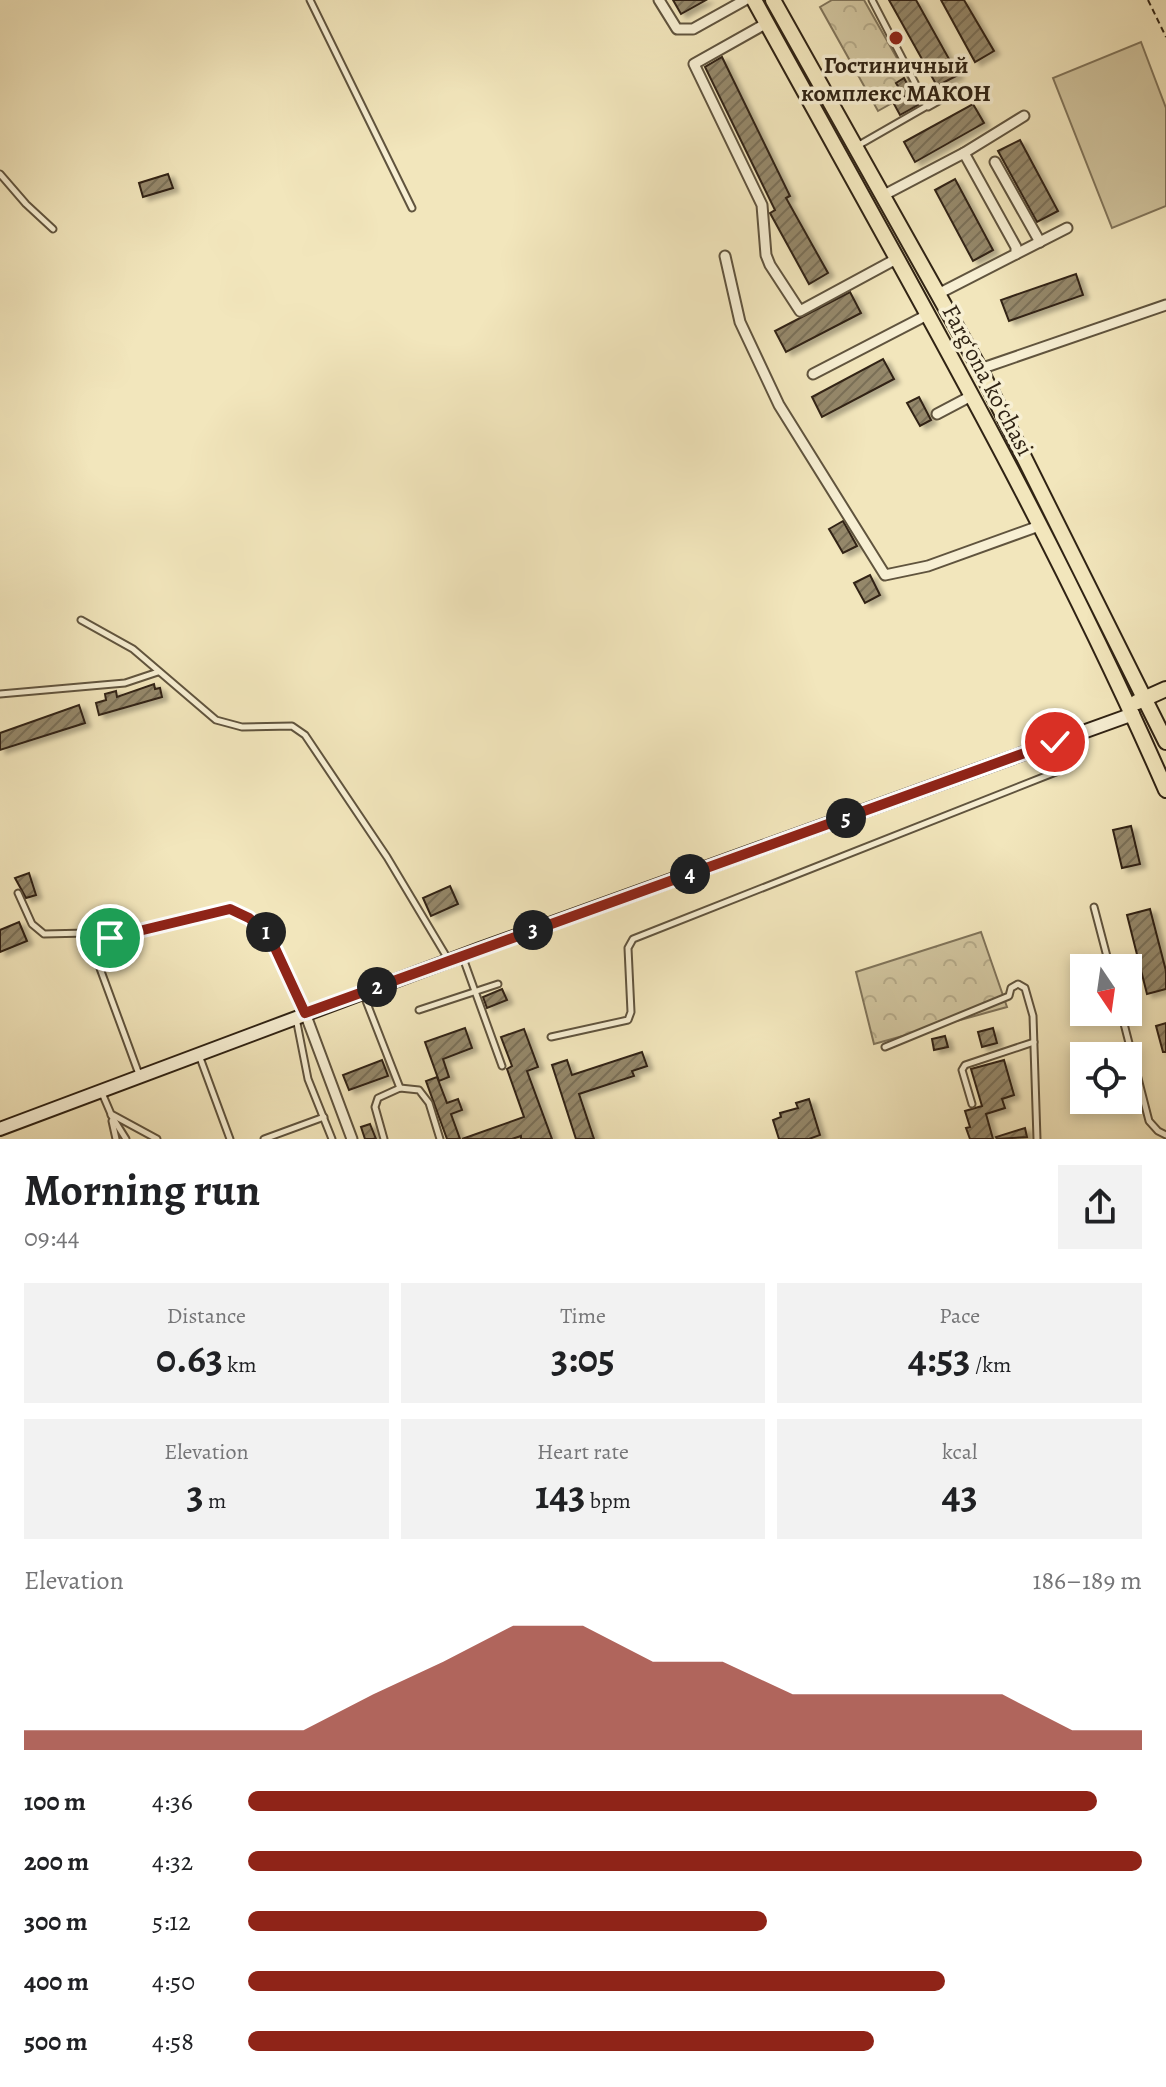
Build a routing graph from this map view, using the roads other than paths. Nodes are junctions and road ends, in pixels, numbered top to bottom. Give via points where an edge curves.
1 (310, 0) edge
2 (659, 0) edge
3 (745, 0) edge
4 (754, 0) edge
5 (773, 0) edge
6 (872, 0) edge
7 (767, 23) junction
8 (960, 89) dead end
9 (927, 108) junction
10 (1024, 116) dead end
11 (856, 146) junction
12 (964, 153) junction
13 (995, 162) dead end
14 (0, 174) edge
15 (884, 195) junction
16 (412, 208) dead end
17 (1067, 228) dead end
18 (53, 229) dead end
19 (1040, 242) junction
20 (1016, 254) junction
21 (725, 256) dead end
22 (898, 258) junction
23 (938, 294) junction
24 (1166, 305) edge
25 (929, 314) junction
26 (980, 369) junction
27 (813, 374) dead end
28 (973, 395) junction
29 (937, 414) dead end
30 (1039, 526) junction
31 (81, 620) dead end
32 (158, 672) junction
33 (1166, 689) edge
34 (0, 694) edge
35 (1166, 701) edge
36 (1148, 703) junction
37 (1131, 710) junction
38 (1055, 742) junction
39 (1166, 742) edge
40 (1166, 790) edge
41 (18, 893) dead end
42 (1094, 907) dead end
43 (110, 938) dead end
44 (1106, 954) edge
45 (463, 955) junction
46 (448, 960) junction
47 (498, 984) dead end
48 (477, 991) junction
49 (363, 992) junction
50 (419, 1010) dead end
51 (300, 1014) junction
52 (1125, 1026) edge
53 (551, 1037) dead end
54 (1034, 1042) junction
55 (885, 1047) dead end
56 (198, 1054) junction
57 (502, 1066) dead end
58 (140, 1077) junction
59 (400, 1088) junction
60 (102, 1092) junction
61 (972, 1104) dead end
62 (111, 1114) junction
63 (324, 1117) junction
64 (0, 1129) edge
65 (1166, 1135) edge
66 (116, 1139) edge
67 (126, 1139) edge
68 (157, 1139) edge
69 (230, 1139) edge
70 (264, 1139) edge
71 (332, 1139) edge
72 (352, 1139) edge
73 (384, 1139) edge
74 (440, 1139) edge
75 (1037, 1139) edge

1 - 16 lane
2 - 3 street via 677,29 685,31
4 - 7 main road, Fargʻona koʻchasi
5 - 11 main road, Fargʻona koʻchasi
6 - 9 lane
7 - 22 main road, Fargʻona koʻchasi
7 - 22 street via 694,64 762,205 770,265 800,311
8 - 9 lane
9 - 11 lane
10 - 12 street
11 - 15 main road, Fargʻona koʻchasi
12 - 15 street
12 - 20 street
13 - 19 street
14 - 18 lane
15 - 23 main road, Fargʻona koʻchasi
17 - 19 street
19 - 20 street
20 - 23 street
21 - 30 street via 740,322 779,405 885,575 928,566
22 - 25 main road, Fargʻona koʻchasi
23 - 26 main road, Fargʻona koʻchasi
24 - 26 street
25 - 27 street
25 - 28 main road, Fargʻona koʻchasi
26 - 36 main road, Fargʻona koʻchasi
28 - 29 street
28 - 30 main road, Fargʻona koʻchasi
30 - 37 main road, Fargʻona koʻchasi
31 - 32 lane via 133,649
32 - 34 lane via 125,683
32 - 46 lane via 216,720 242,727 292,726 305,735
33 - 36 main road
35 - 36 main road
36 - 37 main road
36 - 39 main road, Fargʻona koʻchasi
37 - 38 main road
37 - 40 main road, Fargʻona koʻchasi
38 - 45 main road
38 - 53 lane via 1061,770 633,939 628,948 628,1020
41 - 58 lane via 32,924 44,934 87,933
42 - 44 lane
43 - 51 lane via 230,909 269,935
45 - 46 main road
45 - 48 lane
46 - 49 main road
47 - 48 lane
48 - 50 lane
48 - 57 lane
49 - 51 main road
49 - 59 lane
51 - 56 main road
51 - 63 lane via 308,1079
51 - 72 street
52 - 65 lane via 1149,1121
54 - 55 lane via 1033,1016 1025,988 1018,984 1009,996
54 - 61 lane via 965,1065
54 - 75 lane
56 - 58 main road
56 - 69 lane
58 - 60 main road
59 - 73 lane via 378,1098 375,1107
59 - 74 lane via 419,1090 429,1103
60 - 62 lane
60 - 64 main road
62 - 66 lane
62 - 67 lane
62 - 68 lane
63 - 70 lane
63 - 71 lane

